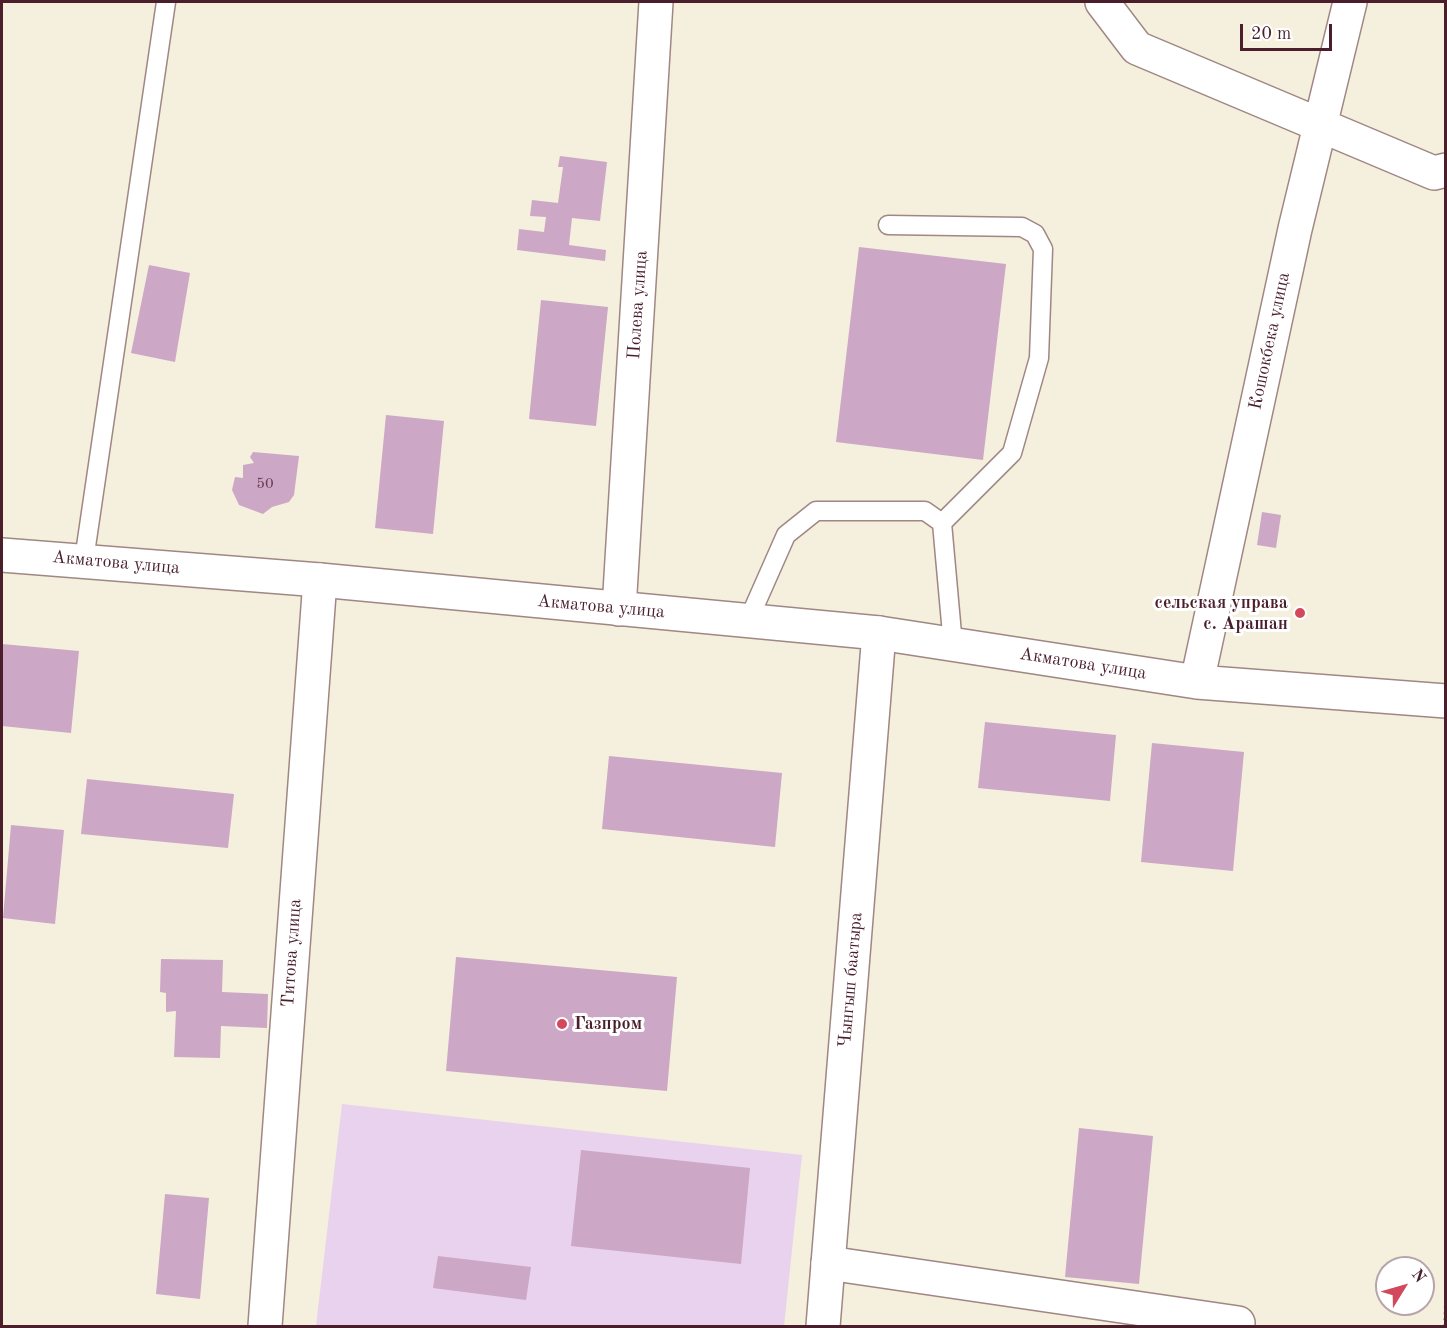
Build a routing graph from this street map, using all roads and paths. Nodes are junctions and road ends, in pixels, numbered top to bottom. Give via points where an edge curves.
1 (166, 2) edge
2 (656, 2) edge
3 (1102, 2) edge
4 (1350, 2) edge
5 (1320, 125) junction
6 (1446, 170) edge
7 (888, 225) dead end
8 (942, 523) junction
9 (2, 555) edge
10 (84, 560) junction
11 (320, 580) junction
12 (619, 609) junction
13 (748, 621) junction
14 (879, 633) junction
15 (953, 645) junction
16 (1197, 681) junction
17 (1446, 701) edge
18 (828, 1263) junction
19 (1446, 1303) edge
20 (1238, 1323) dead end
21 (265, 1326) edge
22 (823, 1326) edge
23 (1445, 1326) edge

1 - 10 lane
2 - 12 street, Полева улица
3 - 5 street via 1137,48
4 - 5 street, Кошокбека улица
5 - 6 street via 1434,173
5 - 16 street, Кошокбека улица
7 - 8 lane via 1022,227 1035,234 1043,249 1039,358 1011,453
8 - 13 lane via 925,511 816,511 786,536
8 - 15 lane
9 - 10 street, Акматова улица
10 - 11 street, Акматова улица
11 - 12 street, Акматова улица
11 - 21 street, Титова улица
12 - 13 street, Акматова улица
13 - 14 street, Акматова улица
14 - 15 street, Акматова улица
14 - 18 street, Чынгыш баатыра
15 - 16 street, Акматова улица
16 - 17 street, Акматова улица
18 - 20 street
18 - 22 street, Чынгыш баатыра
19 - 23 path

